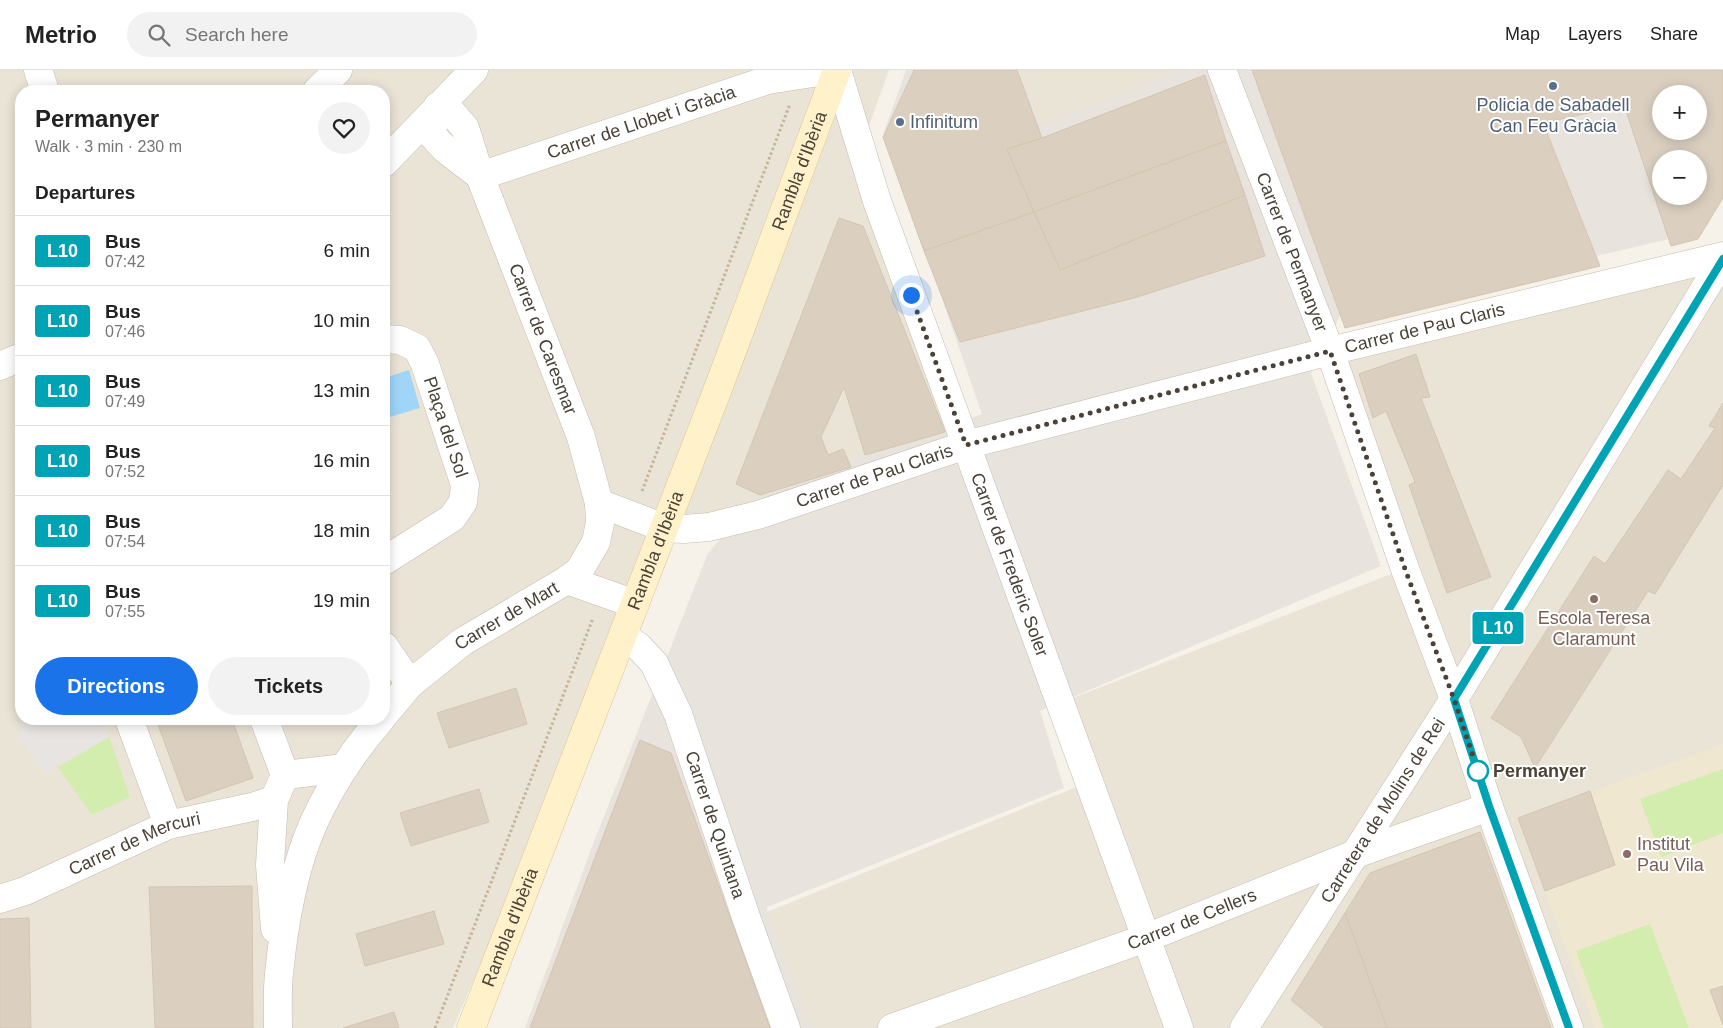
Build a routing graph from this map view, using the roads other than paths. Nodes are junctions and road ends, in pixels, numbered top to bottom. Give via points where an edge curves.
1 (38, 70) edge
2 (338, 70) edge
3 (474, 70) edge
4 (832, 70) edge
5 (837, 70) edge
6 (1222, 70) edge
7 (43, 85) edge
8 (323, 85) edge
9 (438, 106) junction
10 (390, 157) edge
11 (480, 176) junction
12 (1723, 258) edge
13 (390, 339) edge
14 (1330, 351) junction
15 (15, 360) edge
16 (0, 366) edge
17 (966, 445) junction
18 (599, 503) junction
19 (664, 528) junction
20 (390, 557) edge
21 (567, 580) junction
22 (635, 604) junction
23 (622, 635) junction
24 (390, 655) edge
25 (410, 684) junction
26 (1454, 699) junction
27 (390, 708) edge
28 (131, 725) edge
29 (266, 725) edge
30 (376, 725) edge
31 (344, 768) junction
32 (285, 775) junction
33 (274, 800) junction
34 (1489, 806) junction
35 (168, 825) junction
36 (1355, 854) junction
37 (0, 899) edge
38 (1146, 938) junction
39 (279, 976) junction
40 (278, 1028) edge
41 (471, 1028) edge
42 (786, 1028) edge
43 (892, 1028) edge
44 (1178, 1028) edge
45 (1244, 1028) edge
46 (1569, 1028) edge

1 - 7 street
2 - 8 street
3 - 9 street
4 - 11 street, Carrer de Llobet i Gràcia via 768,80
5 - 17 street, Carrer de Frederic Soler via 877,201
5 - 19 main road, Rambla d'Ibèria
6 - 14 street, Carrer de Permanyer
9 - 10 street
9 - 11 street, Carrer de Caresmar via 452,113 464,128
11 - 18 street, Carrer de Caresmar via 581,437
12 - 14 street, Carrer de Pau Claris
12 - 26 street, Carretera de Molins de Rei
13 - 20 street, Plaça del Sol via 417,348 464,485 463,502 452,518
14 - 17 street, Carrer de Pau Claris
14 - 26 street, Carrer de Permanyer via 1405,569
15 - 16 street
17 - 19 street, Carrer de Pau Claris via 758,515 709,527
17 - 38 street, Carrer de Frederic Soler
18 - 19 street, Carrer de Pau Claris
18 - 21 street, Carrer de Mart via 600,523 596,542 579,571
19 - 22 main road, Rambla d'Ibèria
21 - 22 street
21 - 25 street, Carrer de Mart via 462,642
22 - 23 main road, Rambla d'Ibèria
23 - 41 main road, Rambla d'Ibèria
23 - 42 street, Carrer de Quintana via 654,663 678,714
24 - 25 street
25 - 27 street, Carrer de Mart
26 - 34 street, Carrer de Permanyer
26 - 36 street, Carretera de Molins de Rei
28 - 35 street
29 - 32 street
30 - 31 street
31 - 32 street
31 - 39 street via 315,822 302,856 289,904
32 - 33 street
33 - 35 street, Carrer de Mercuri
33 - 39 street via 270,865
34 - 36 street, Carrer de Cellers
34 - 46 street, Carrer de Permanyer
35 - 37 street, Carrer de Mercuri via 25,891
36 - 38 street, Carrer de Cellers
36 - 45 street, Carretera de Molins de Rei
38 - 43 street, Carrer de Cellers
38 - 44 street, Carrer de Frederic Soler
39 - 40 street

